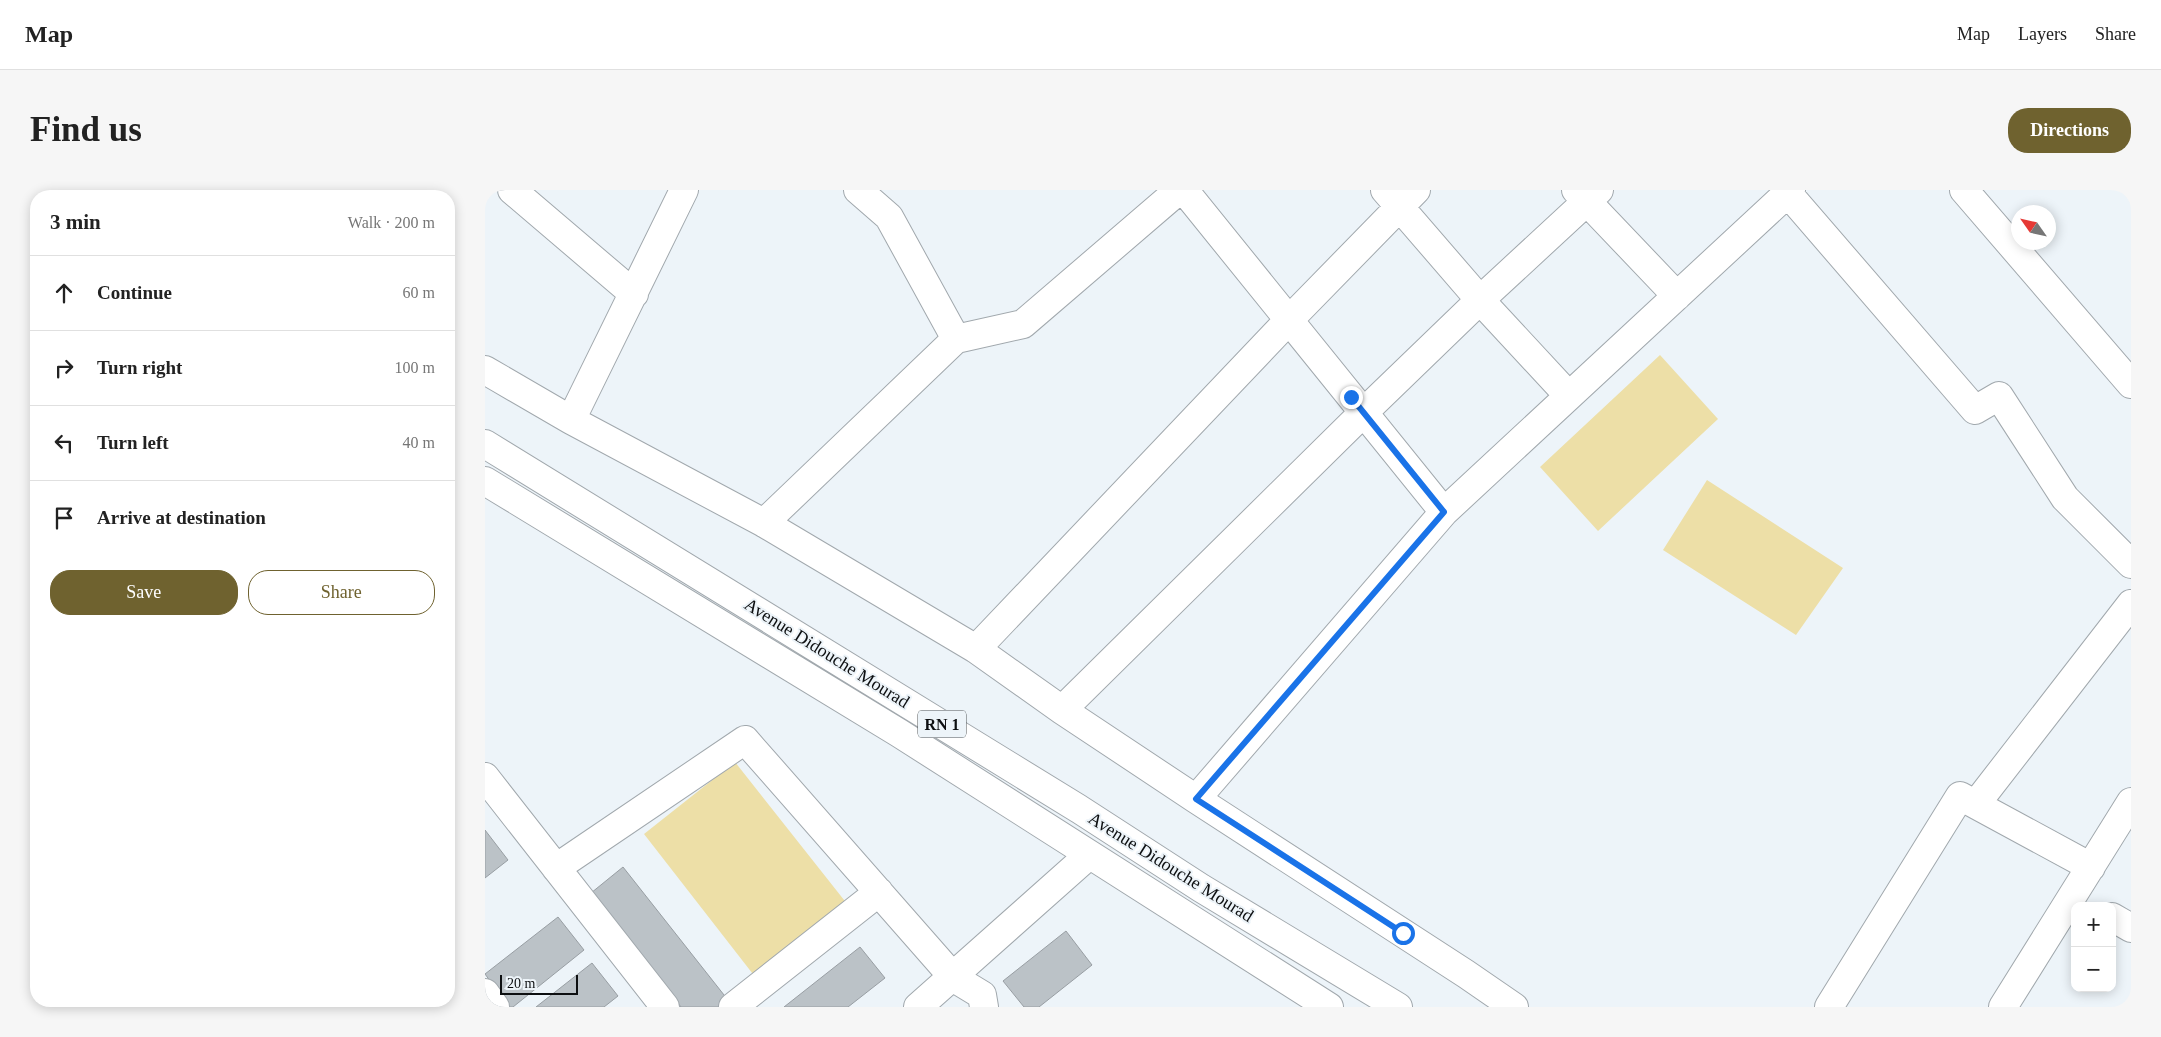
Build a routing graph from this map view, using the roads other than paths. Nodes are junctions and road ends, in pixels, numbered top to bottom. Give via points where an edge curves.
1 (512, 190) edge
2 (684, 190) edge
3 (858, 190) edge
4 (1179, 190) edge
5 (1183, 190) edge
6 (1964, 190) edge
7 (1788, 191) edge
8 (1587, 194) edge
9 (1400, 195) edge
10 (634, 294) junction
11 (1677, 296) junction
12 (1480, 300) junction
13 (1289, 320) junction
14 (956, 339) junction
15 (485, 370) edge
16 (2131, 384) edge
17 (1569, 396) junction
18 (1363, 413) junction
19 (571, 420) junction
20 (485, 444) edge
21 (485, 481) edge
22 (1444, 512) junction
23 (764, 522) junction
24 (2131, 564) edge
25 (2131, 604) edge
26 (975, 649) junction
27 (1062, 710) junction
28 (485, 777) edge
29 (1196, 799) junction
30 (1976, 804) junction
31 (2130, 804) edge
32 (1089, 855) junction
33 (2091, 867) junction
34 (557, 868) junction
35 (879, 892) junction
36 (2084, 900) edge
37 (2116, 919) edge
38 (2131, 928) edge
39 (953, 978) junction
40 (485, 994) edge
41 (495, 1007) edge
42 (665, 1007) edge
43 (733, 1007) edge
44 (918, 1007) edge
45 (983, 1007) edge
46 (1329, 1007) edge
47 (1398, 1007) edge
48 (1515, 1007) edge
49 (1829, 1007) edge
50 (2003, 1007) edge

1 - 10 street
2 - 10 street
3 - 14 street via 889,218
4 - 14 street via 1023,324
5 - 13 street
6 - 16 street
7 - 11 street
7 - 24 street via 1975,410 1999,396 2065,498
8 - 11 street
8 - 12 street
9 - 12 street
9 - 13 street
10 - 19 street
11 - 17 street
12 - 17 street
12 - 18 street
13 - 18 street
13 - 26 street
14 - 23 street
15 - 19 street
17 - 22 street
18 - 22 street
18 - 27 street
19 - 23 street
20 - 47 street, Avenue Didouche Mourad / RN 1
21 - 32 street, Avenue Didouche Mourad / RN 1 via 899,733
22 - 29 street
23 - 26 street
25 - 30 street
26 - 27 street
27 - 29 street
28 - 34 street
29 - 48 street
30 - 33 street
30 - 49 street via 1959,796
31 - 33 street
32 - 39 street
32 - 46 street, Avenue Didouche Mourad / RN 1
33 - 36 street
34 - 35 street via 745,740
34 - 42 street
35 - 39 street
35 - 43 street
36 - 50 street
37 - 38 street
39 - 44 street
39 - 45 street via 982,995
40 - 41 street

